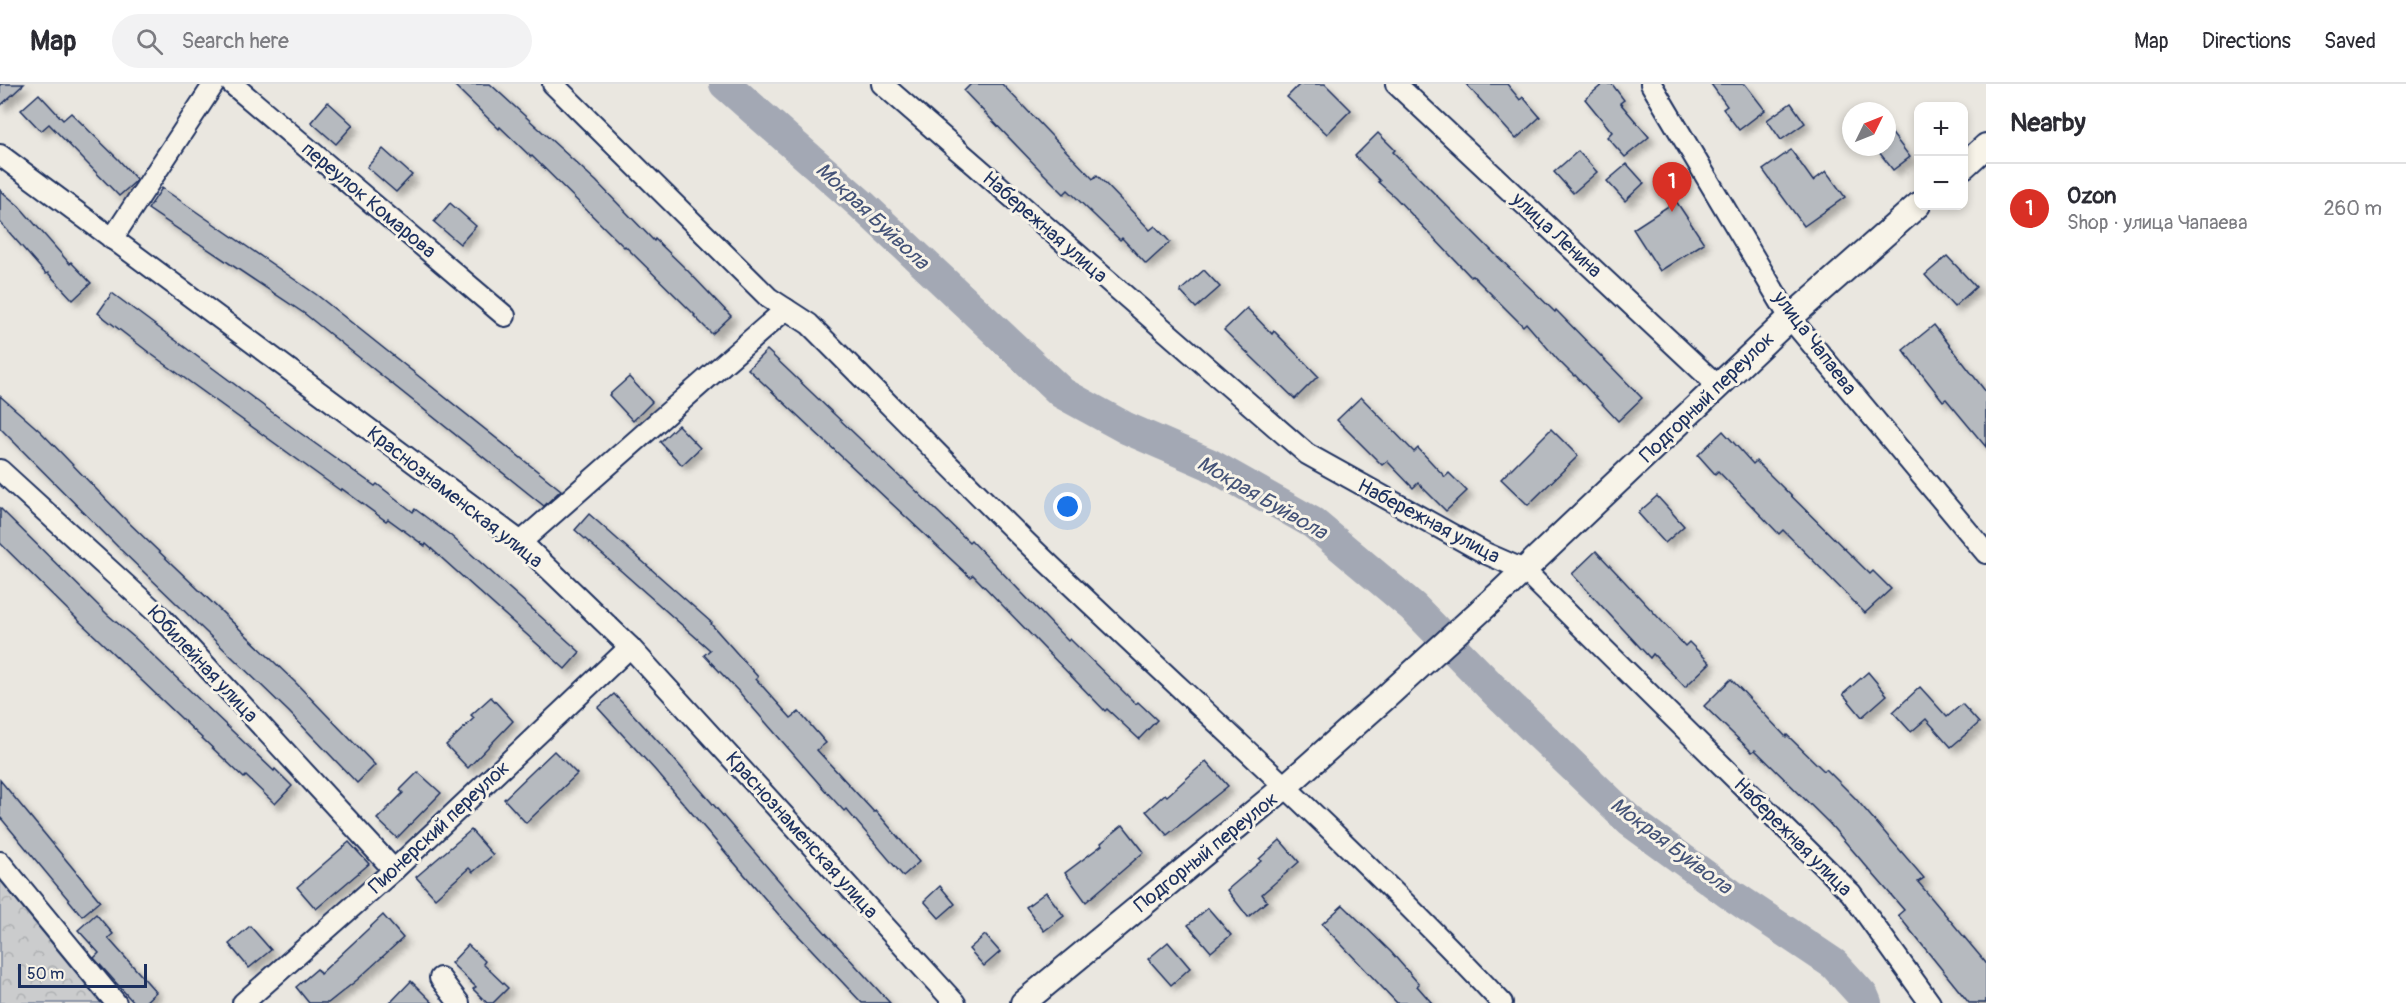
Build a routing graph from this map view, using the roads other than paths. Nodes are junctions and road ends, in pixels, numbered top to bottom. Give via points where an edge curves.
1 (214, 84) edge
2 (232, 84) edge
3 (554, 84) edge
4 (882, 84) edge
5 (1396, 84) edge
6 (1651, 84) edge
7 (1986, 146) edge
8 (0, 155) edge
9 (1968, 162) edge
10 (1914, 209) edge
11 (112, 239) junction
12 (786, 309) junction
13 (506, 316) dead end
14 (1790, 318) junction
15 (1718, 386) junction
16 (0, 470) edge
17 (521, 542) junction
18 (1986, 553) edge
19 (1524, 570) junction
20 (630, 647) junction
21 (1286, 786) junction
22 (0, 862) edge
23 (394, 870) junction
24 (440, 978) dead end
25 (116, 1003) edge
26 (243, 1003) edge
27 (459, 1003) edge
28 (955, 1003) edge
29 (1023, 1003) edge
30 (1502, 1003) edge
31 (1930, 1003) edge

1 - 11 street
2 - 13 street, переулок Комарова
3 - 12 street via 761,290
4 - 19 street, Набережная улица via 1307,454 1485,553
5 - 15 street, улица Ленина
6 - 14 street, улица Чапаева
7 - 9 main road
8 - 11 street, Краснознаменская улица
10 - 14 main road, Подгорный переулок
11 - 17 street, Краснознаменская улица
12 - 17 street
12 - 21 street via 809,324 1026,542
14 - 15 main road, Подгорный переулок
14 - 18 street, улица Чапаева
15 - 19 main road, Подгорный переулок
16 - 23 street, Юбилейная улица via 161,617
17 - 20 street, Краснознаменская улица
19 - 21 main road, Подгорный переулок
19 - 31 street, Набережная улица via 1851,893
20 - 23 street, Пионерский переулок
20 - 28 street, Краснознаменская улица
21 - 29 main road, Подгорный переулок
21 - 30 street
22 - 25 street
23 - 26 street, Пионерский переулок
24 - 27 street

